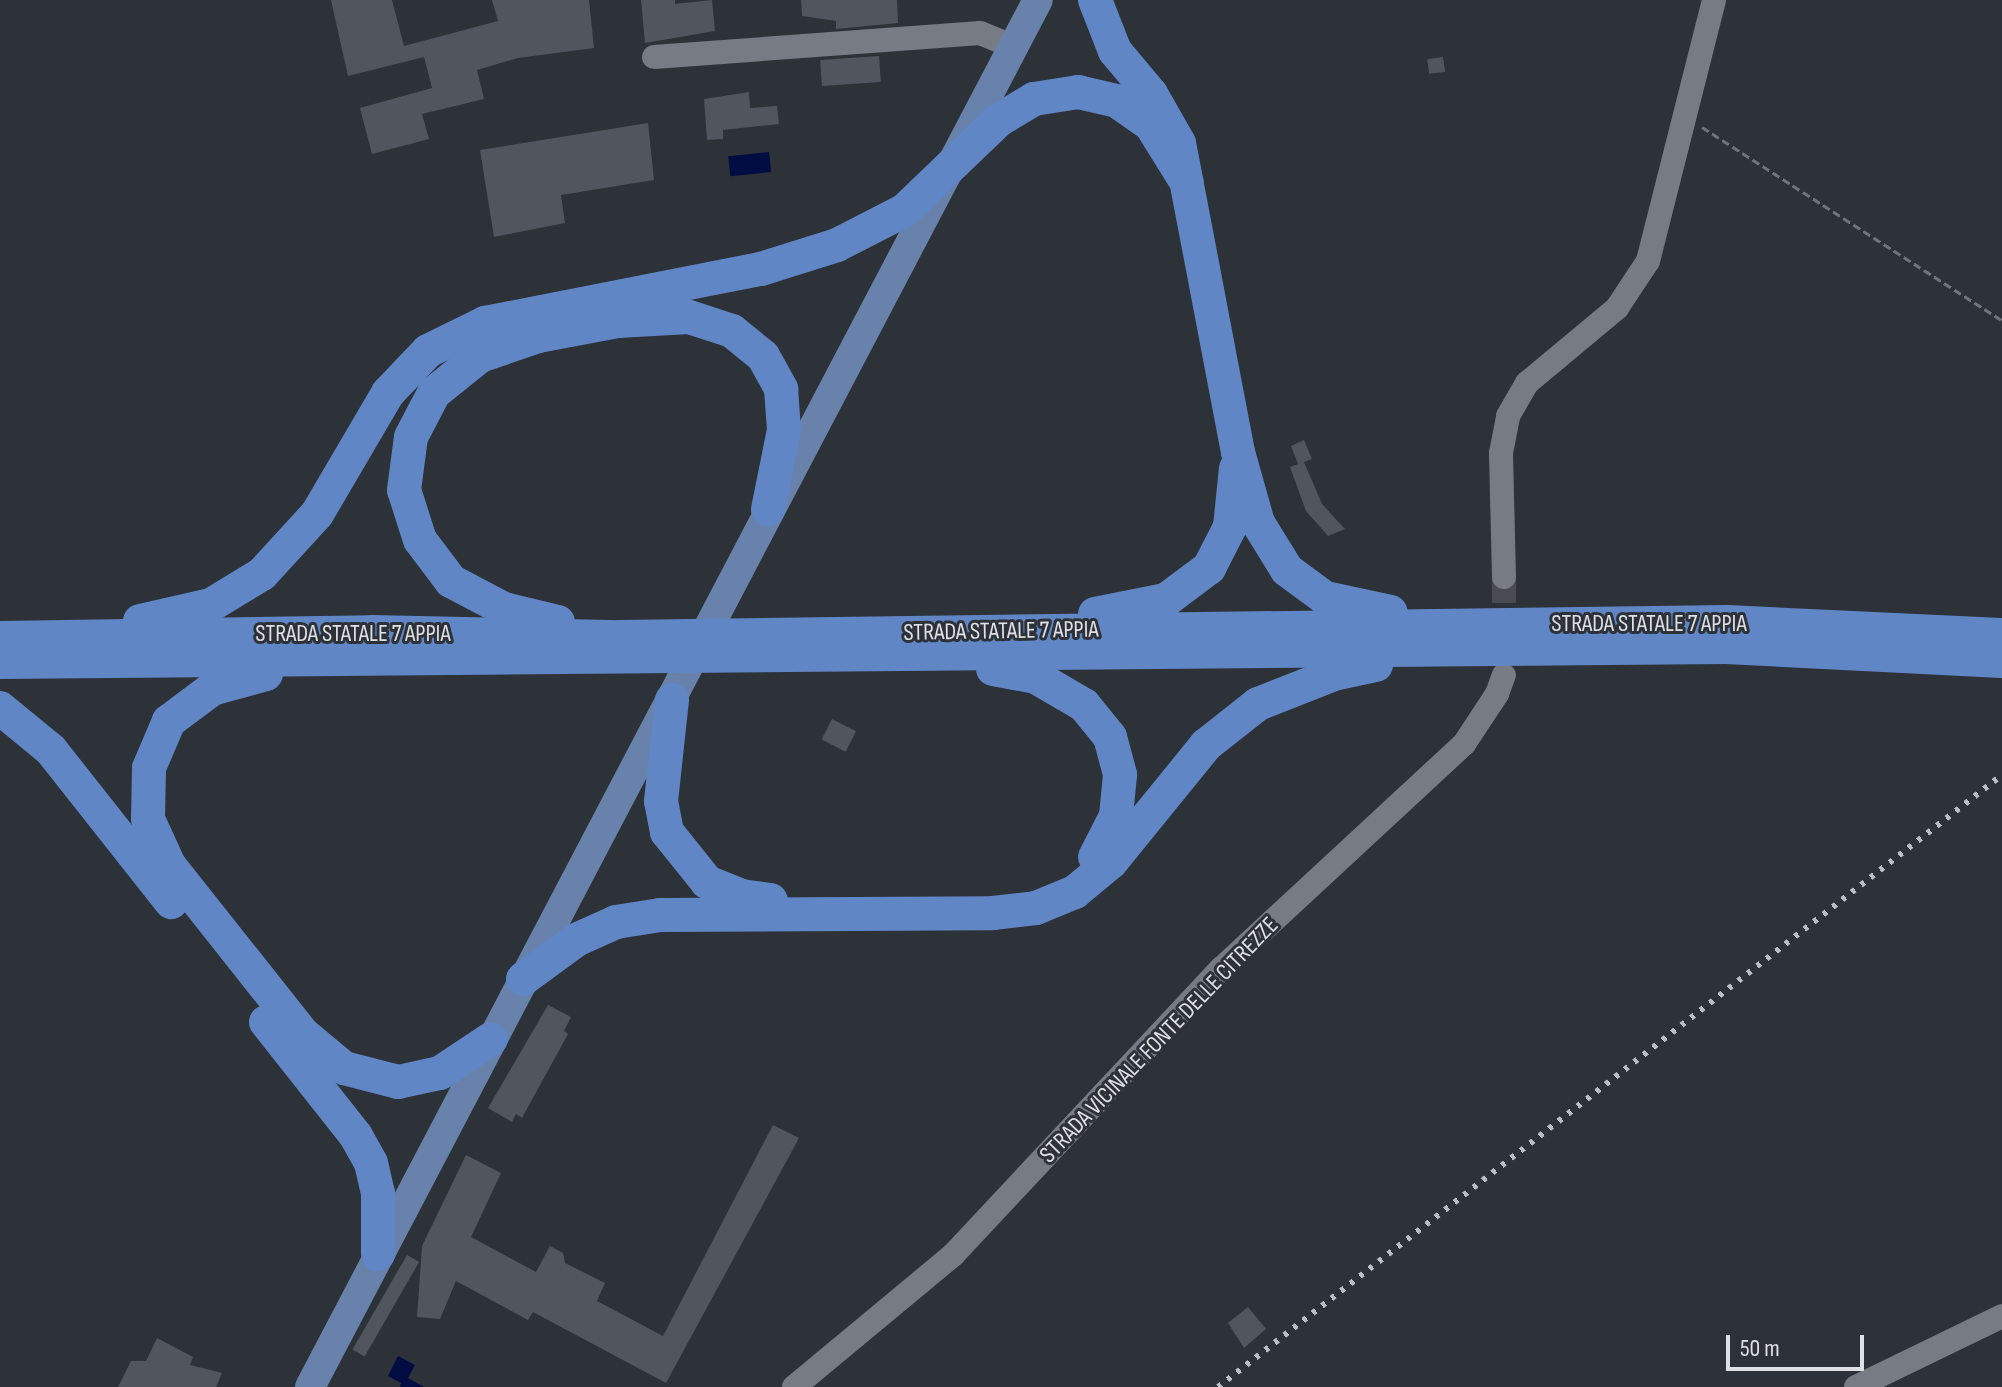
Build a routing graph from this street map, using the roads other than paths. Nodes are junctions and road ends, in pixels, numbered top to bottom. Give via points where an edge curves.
1 (1038, 0) edge
2 (1095, 0) edge
3 (1714, 0) edge
4 (1014, 47) junction
5 (654, 57) dead end
6 (952, 170) junction
7 (1187, 183) junction
8 (1238, 452) junction
9 (768, 509) junction
10 (1504, 577) tunnel mouth
11 (0, 631) edge
12 (1014, 631) junction
13 (2002, 635) edge
14 (1455, 637) junction
15 (0, 638) edge
16 (1926, 644) junction
17 (816, 646) junction
18 (616, 648) junction
19 (926, 656) junction
20 (2002, 661) edge
21 (0, 662) edge
22 (310, 662) junction
23 (1504, 675) dead end
24 (672, 700) junction
25 (0, 708) edge
26 (523, 979) junction
27 (491, 1039) junction
28 (378, 1254) junction
29 (2002, 1316) edge
30 (310, 1387) edge
31 (794, 1387) edge
32 (1856, 1387) edge

1 - 4 main road
2 - 7 highway via 1115,51 1167,118
3 - 10 street via 1648,261 1617,308 1527,383 1508,416 1501,453
4 - 5 street via 980,33
4 - 6 main road
6 - 7 highway via 999,120 1034,99 1078,92 1117,101 1151,125
6 - 9 main road
6 - 11 highway via 905,210 837,245 761,269 485,323 428,351 388,393 317,514 262,574 211,605 147,621
7 - 8 highway
8 - 12 highway via 1230,527 1209,568 1166,600
8 - 14 highway via 1258,523 1287,570 1325,598
9 - 18 highway via 784,430 781,389 763,356 732,331 689,317 618,321 538,336 480,356 434,393 411,437 404,490 420,540 451,581 504,609
9 - 24 main road
12 - 14 highway, STRADA STATALE 7 APPIA
12 - 17 highway, STRADA STATALE 7 APPIA
13 - 16 highway, STRADA STATALE 7 APPIA
14 - 16 highway, STRADA STATALE 7 APPIA via 1726,647
14 - 19 highway, STRADA STATALE 7 APPIA
14 - 26 highway via 1258,704 1206,745 1111,862 1075,892 1036,908 993,913 660,915 616,922 576,940
15 - 18 highway, STRADA STATALE 7 APPIA via 372,632
16 - 20 highway, STRADA STATALE 7 APPIA
17 - 18 highway, STRADA STATALE 7 APPIA
17 - 19 highway, STRADA STATALE 7 APPIA
18 - 22 highway, STRADA STATALE 7 APPIA
19 - 24 highway via 1036,677 1084,705 1110,737 1120,775 1116,816 1101,852 1068,882 1034,896 907,902 780,901 741,896 707,882 667,832 661,801
21 - 22 highway, STRADA STATALE 7 APPIA
22 - 27 highway via 212,689 169,721 149,768 148,819 169,865 302,1033 344,1068 398,1082 440,1073
23 - 31 street, STRADA VICINALE FONTE DELLE CITREZZE via 1464,744 1222,968 953,1255
24 - 26 main road
25 - 28 highway via 51,750 356,1136 371,1163 378,1193
26 - 27 main road
27 - 28 main road
28 - 30 main road
29 - 32 street

